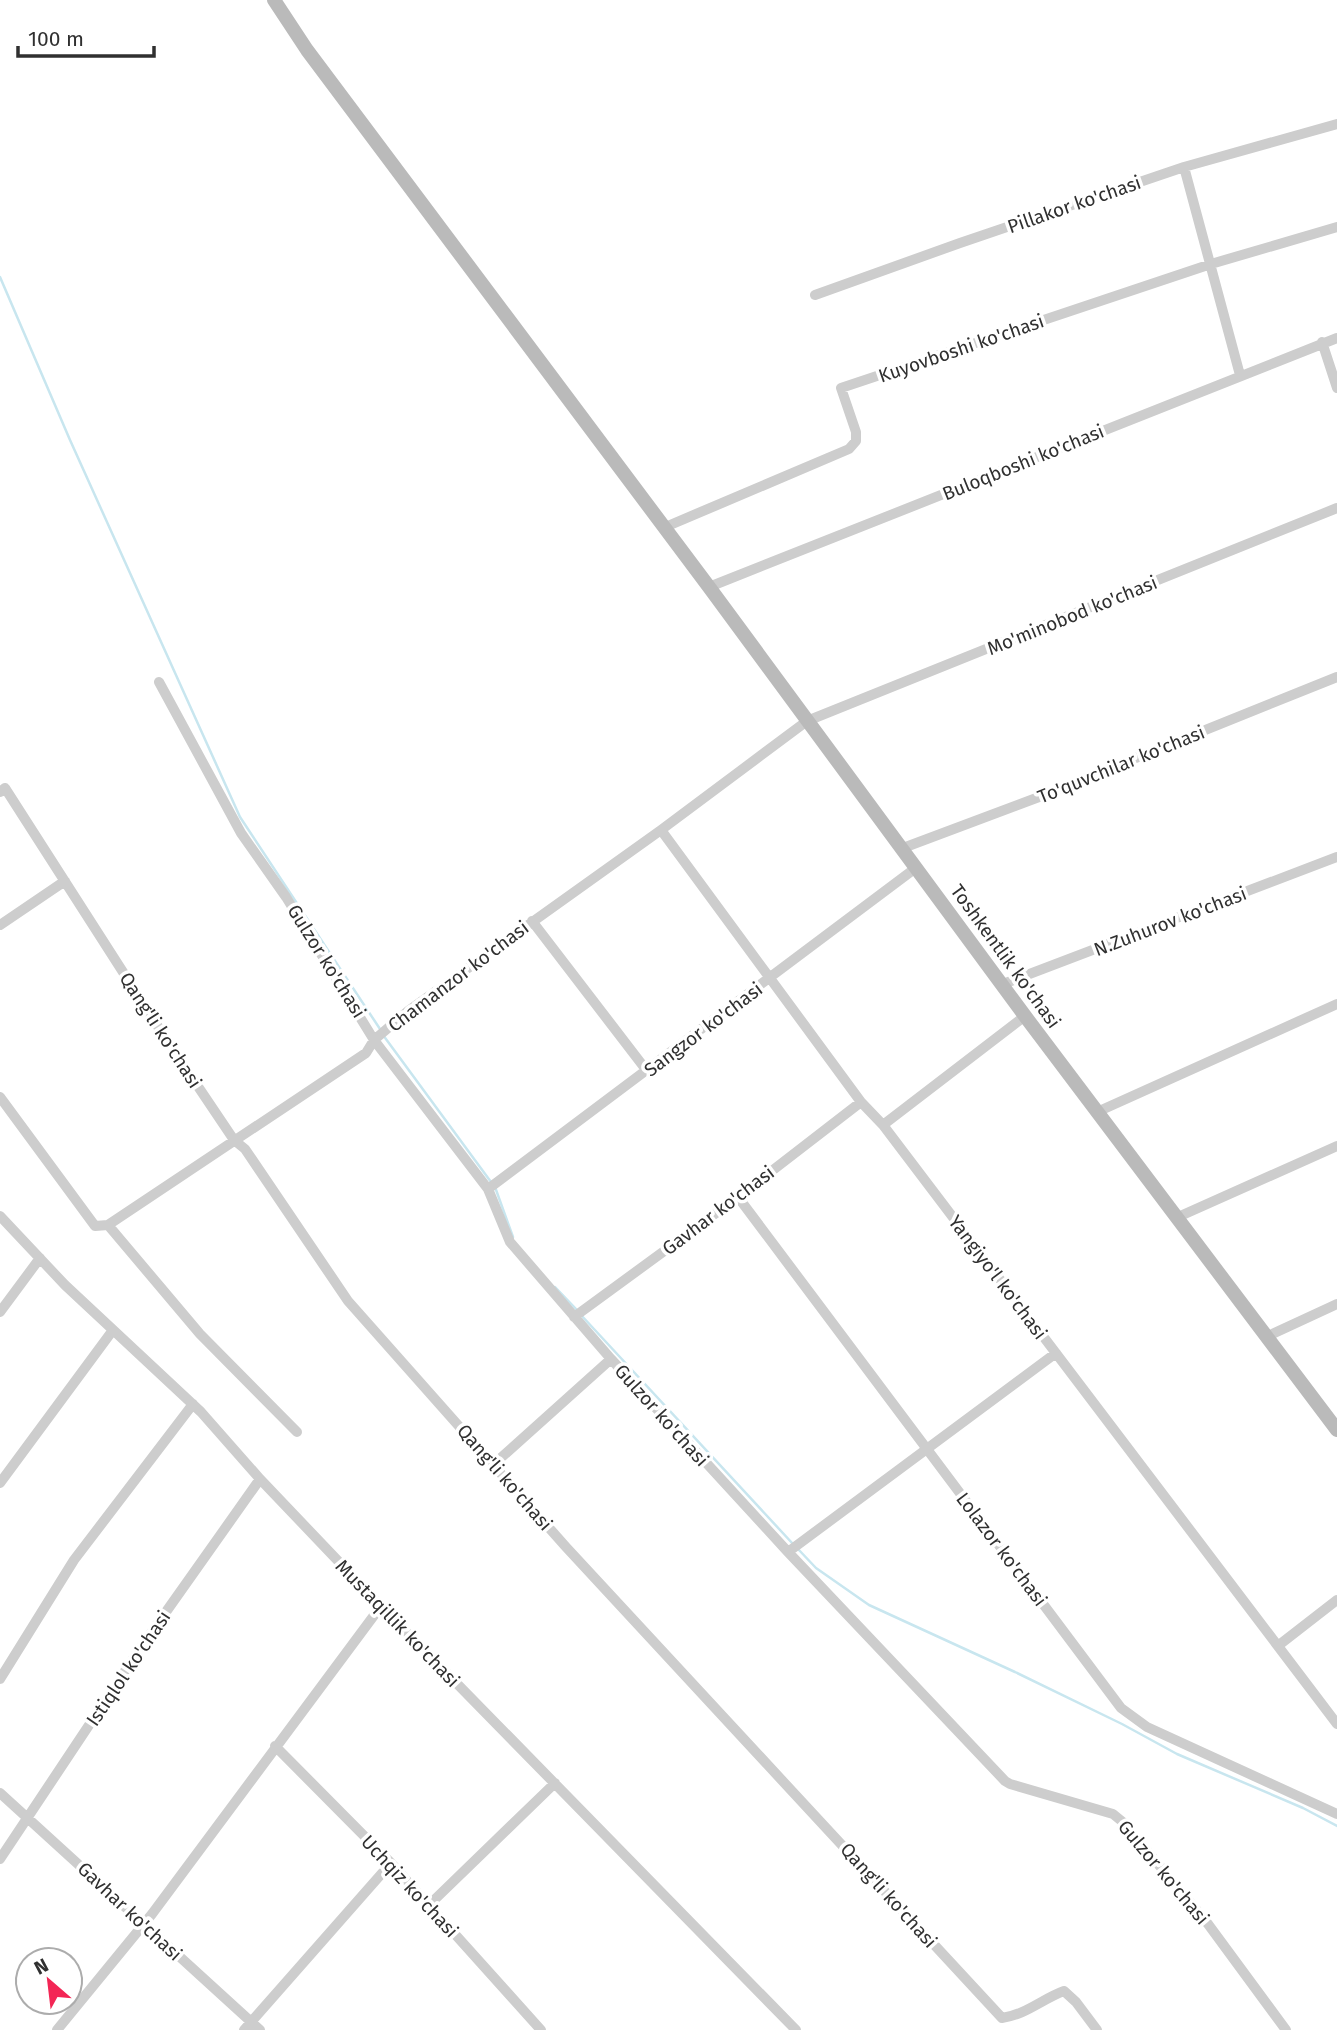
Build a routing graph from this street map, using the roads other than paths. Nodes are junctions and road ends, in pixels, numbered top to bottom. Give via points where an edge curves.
1 (275, 0) edge
2 (1337, 124) edge
3 (1184, 167) junction
4 (1337, 227) edge
5 (1211, 264) junction
6 (815, 295) dead end
7 (1337, 338) edge
8 (1322, 342) junction
9 (1240, 374) junction
10 (1337, 388) edge
11 (1337, 508) edge
12 (663, 528) junction
13 (709, 587) junction
14 (1337, 677) edge
15 (159, 682) dead end
16 (807, 721) junction
17 (3, 790) edge
18 (661, 830) junction
19 (903, 848) junction
20 (1337, 857) edge
21 (917, 867) junction
22 (65, 881) junction
23 (532, 921) junction
24 (0, 925) edge
25 (770, 979) junction
26 (1003, 984) junction
27 (1337, 1004) edge
28 (1025, 1016) junction
29 (374, 1040) junction
30 (647, 1071) junction
31 (0, 1097) edge
32 (861, 1102) junction
33 (1097, 1112) junction
34 (883, 1125) junction
35 (234, 1140) junction
36 (1337, 1146) edge
37 (488, 1189) junction
38 (738, 1196) junction
39 (0, 1216) edge
40 (1178, 1217) junction
41 (108, 1225) junction
42 (40, 1258) junction
43 (1337, 1304) edge
44 (0, 1312) edge
45 (574, 1317) junction
46 (113, 1330) junction
47 (1268, 1336) junction
48 (1056, 1353) junction
49 (611, 1359) junction
50 (193, 1404) junction
51 (1334, 1421) edge
52 (297, 1432) dead end
53 (927, 1448) junction
54 (494, 1464) junction
55 (260, 1479) junction
56 (0, 1483) edge
57 (788, 1552) junction
58 (1337, 1600) edge
59 (381, 1606) junction
60 (1279, 1645) junction
61 (0, 1679) edge
62 (1337, 1724) edge
63 (275, 1746) junction
64 (555, 1783) junction
65 (0, 1793) edge
66 (1337, 1814) edge
67 (28, 1817) junction
68 (0, 1859) edge
69 (391, 1863) junction
70 (429, 1905) junction
71 (144, 1923) junction
72 (248, 2026) edge
73 (57, 2030) edge
74 (260, 2030) edge
75 (541, 2030) edge
76 (796, 2030) edge
77 (1097, 2030) edge
78 (1286, 2030) edge

1 - 12 main road, Toshkentlik ko'chasi via 315,61
2 - 3 street, Pillakor ko'chasi
3 - 5 street
3 - 6 street, Pillakor ko'chasi
4 - 5 street, Kuyovboshi ko'chasi
5 - 9 street
5 - 12 street, Kuyovboshi ko'chasi via 841,388 856,432 849,449
7 - 8 street, Buloqboshi ko'chasi
8 - 9 street, Buloqboshi ko'chasi
8 - 10 street
9 - 13 street, Buloqboshi ko'chasi
11 - 16 street, Mo'minobod ko'chasi
12 - 13 main road, Toshkentlik ko'chasi
13 - 16 main road, Toshkentlik ko'chasi
14 - 19 street, To'quvchilar ko'chasi
15 - 29 street, Gulzor ko'chasi via 241,833
16 - 18 street, Chamanzor ko'chasi
16 - 19 main road, Toshkentlik ko'chasi
17 - 22 street, Qang'li ko'chasi
18 - 23 street, Chamanzor ko'chasi
18 - 25 street, Yangiyo'l ko'chasi
19 - 21 main road, Toshkentlik ko'chasi
20 - 26 street, N.Zuhurov ko'chasi
21 - 25 street, Sangzor ko'chasi
21 - 26 main road, Toshkentlik ko'chasi
22 - 24 street
22 - 35 street, Qang'li ko'chasi
23 - 29 street, Chamanzor ko'chasi
23 - 30 street
25 - 30 street, Sangzor ko'chasi
25 - 32 street, Yangiyo'l ko'chasi
26 - 28 main road, Toshkentlik ko'chasi
27 - 33 street
28 - 33 main road, Toshkentlik ko'chasi
28 - 34 street
29 - 35 street, Chamanzor ko'chasi via 366,1053
29 - 37 street, Gulzor ko'chasi
30 - 37 street, Sangzor ko'chasi
31 - 41 street via 95,1226
32 - 34 street, Yangiyo'l ko'chasi
32 - 38 street, Gavhar ko'chasi
33 - 40 main road, Toshkentlik ko'chasi
34 - 48 street, Yangiyo'l ko'chasi
35 - 41 street, Chamanzor ko'chasi
35 - 54 street, Qang'li ko'chasi via 245,1149 348,1301
36 - 40 street
37 - 45 street, Gulzor ko'chasi via 510,1242
38 - 45 street, Gavhar ko'chasi
38 - 53 street, Lolazor ko'chasi
39 - 42 street, Mustaqillik ko'chasi
40 - 47 main road, Toshkentlik ko'chasi
41 - 52 street via 200,1334
42 - 44 street
42 - 46 street, Mustaqillik ko'chasi
43 - 47 street
45 - 49 street, Gulzor ko'chasi
46 - 50 street, Mustaqillik ko'chasi
46 - 56 street
47 - 51 main road, Toshkentlik ko'chasi
48 - 53 street
48 - 60 street, Yangiyo'l ko'chasi
49 - 54 street
49 - 57 street, Gulzor ko'chasi
50 - 55 street, Mustaqillik ko'chasi
50 - 61 street via 74,1560
53 - 57 street
53 - 66 street, Lolazor ko'chasi via 1121,1708 1147,1727
54 - 77 street, Qang'li ko'chasi via 1002,2018 1018,2016 1064,1992
55 - 59 street, Mustaqillik ko'chasi
55 - 67 street, Istiqlol ko'chasi
57 - 78 street, Gulzor ko'chasi via 1004,1781 1114,1814 1124,1823 1209,1924
58 - 60 street
59 - 63 street
59 - 64 street, Mustaqillik ko'chasi
60 - 62 street, Yangiyo'l ko'chasi
63 - 69 street, Uchqiz ko'chasi
63 - 71 street
64 - 70 street
64 - 76 street, Mustaqillik ko'chasi
65 - 67 street, Gavhar ko'chasi
67 - 68 street, Istiqlol ko'chasi
67 - 71 street, Gavhar ko'chasi
69 - 70 street, Uchqiz ko'chasi
69 - 72 street
70 - 75 street, Uchqiz ko'chasi
71 - 72 street, Gavhar ko'chasi
71 - 73 street
72 - 74 street, Gavhar ko'chasi

